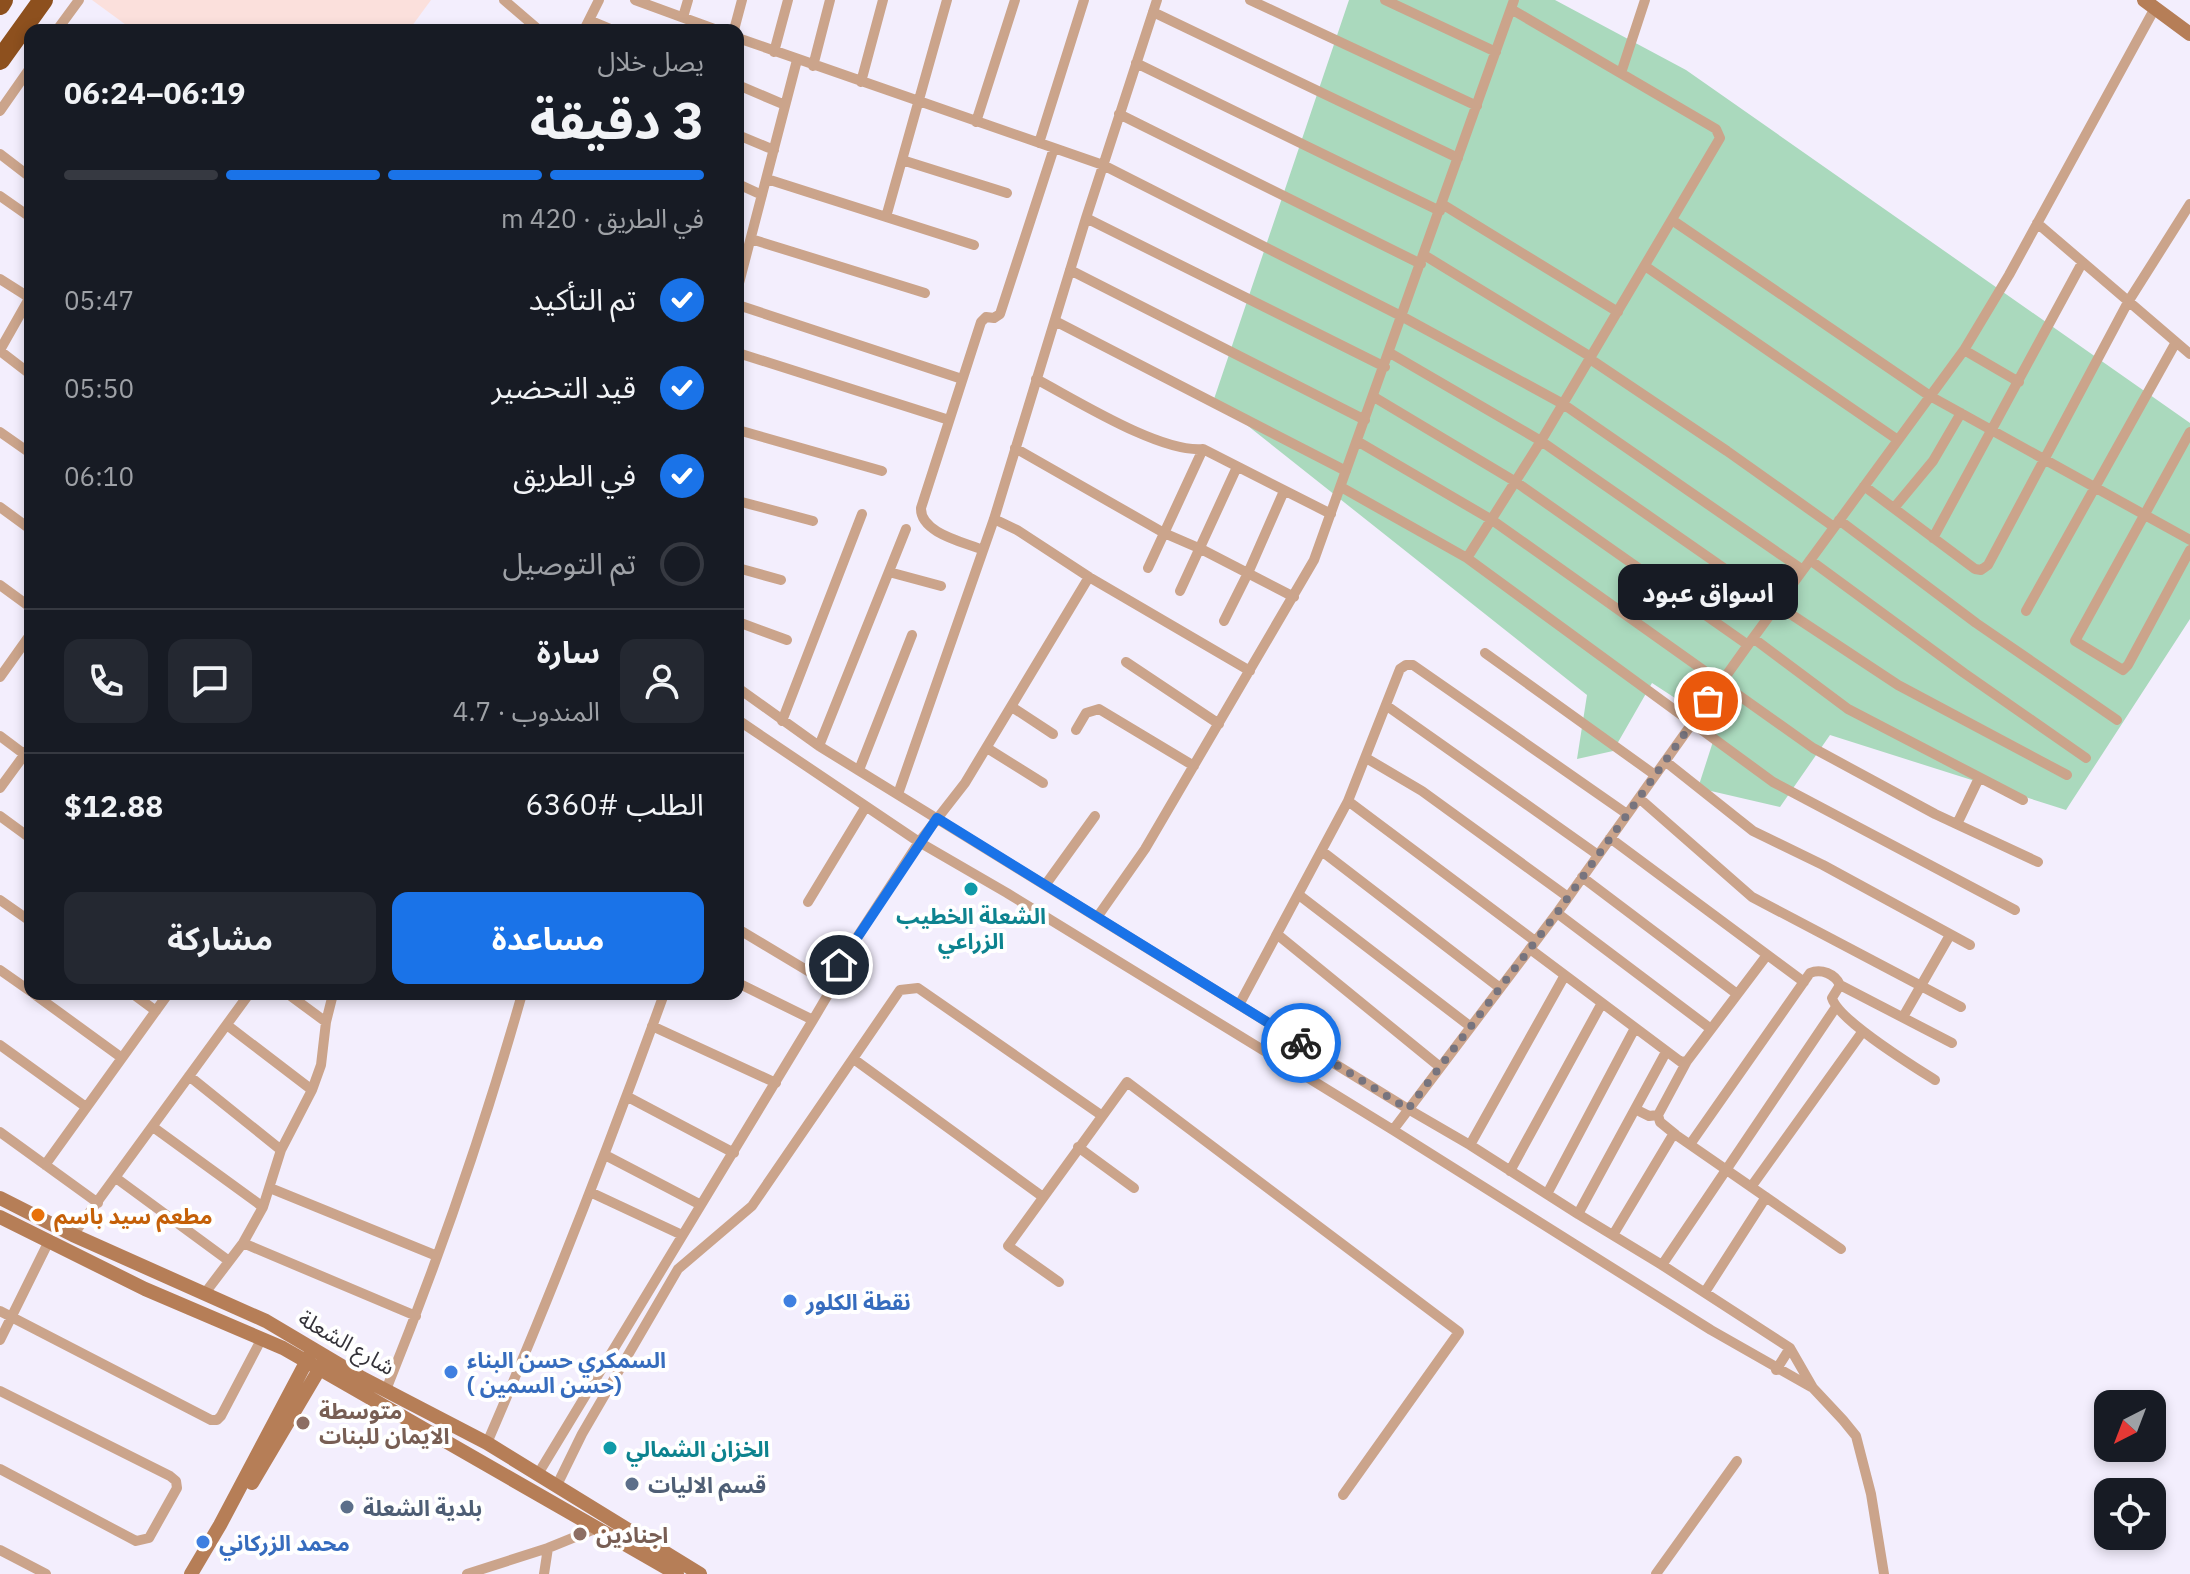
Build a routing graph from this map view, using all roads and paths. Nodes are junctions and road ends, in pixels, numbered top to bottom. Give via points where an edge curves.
1 (43, 0) edge
2 (79, 0) edge
3 (504, 0) edge
4 (599, 0) edge
5 (635, 0) edge
6 (688, 0) edge
7 (742, 0) edge
8 (788, 0) edge
9 (830, 0) edge
10 (883, 0) edge
11 (947, 0) edge
12 (1015, 0) edge
13 (1084, 0) edge
14 (1157, 0) edge
15 (1250, 0) edge
16 (1385, 0) edge
17 (1645, 0) edge
18 (1512, 3) edge
19 (2149, 4) edge
20 (1153, 12) junction
21 (683, 17) junction
22 (26, 24) edge
23 (61, 24) edge
24 (530, 24) edge
25 (587, 24) edge
26 (699, 24) edge
27 (736, 24) edge
28 (24, 27) edge
29 (2190, 34) edge
30 (744, 40) edge
31 (774, 52) junction
32 (1496, 52) junction
33 (0, 60) edge
34 (797, 60) junction
35 (1136, 63) junction
36 (813, 66) junction
37 (1621, 73) junction
38 (24, 77) edge
39 (861, 82) junction
40 (744, 88) edge
41 (918, 102) junction
42 (785, 105) junction
43 (1477, 106) junction
44 (0, 111) edge
45 (1119, 114) junction
46 (976, 122) junction
47 (744, 138) edge
48 (1039, 143) junction
49 (1054, 148) junction
50 (774, 150) junction
51 (0, 154) edge
52 (1458, 158) junction
53 (902, 160) junction
54 (1103, 165) junction
55 (24, 172) edge
56 (767, 179) junction
57 (744, 187) edge
58 (1007, 193) dead end
59 (762, 195) junction
60 (0, 196) edge
61 (2190, 204) edge
62 (1441, 207) junction
63 (24, 213) edge
64 (886, 217) junction
65 (1086, 218) junction
66 (1672, 220) junction
67 (2037, 223) junction
68 (751, 239) junction
69 (974, 245) dead end
70 (744, 252) edge
71 (1423, 260) junction
72 (2082, 263) junction
73 (1645, 266) junction
74 (1070, 270) junction
75 (0, 279) edge
76 (925, 293) dead end
77 (24, 294) edge
78 (2128, 302) junction
79 (744, 307) edge
80 (24, 309) edge
81 (1618, 312) junction
82 (1403, 317) junction
83 (1055, 321) junction
84 (2176, 342) junction
85 (1964, 350) junction
86 (0, 351) edge
87 (1390, 353) junction
88 (2190, 354) edge
89 (744, 355) edge
90 (1590, 358) junction
91 (1385, 367) junction
92 (24, 369) edge
93 (962, 379) junction
94 (1036, 379) junction
95 (2019, 382) junction
96 (1930, 396) junction
97 (1374, 397) junction
98 (1563, 404) junction
99 (1961, 413) junction
100 (949, 420) junction
101 (1365, 420) junction
102 (1993, 431) junction
103 (0, 432) edge
104 (744, 432) edge
105 (2190, 432) edge
106 (1898, 440) junction
107 (1357, 441) junction
108 (1541, 441) junction
109 (1015, 448) junction
110 (24, 449) edge
111 (1203, 449) junction
112 (2043, 458) junction
113 (1237, 467) junction
114 (882, 471) dead end
115 (1346, 471) junction
116 (1516, 482) junction
117 (1864, 486) junction
118 (1341, 487) junction
119 (2095, 487) junction
120 (1284, 491) junction
121 (744, 503) edge
122 (0, 507) edge
123 (1894, 508) junction
124 (862, 514) dead end
125 (1331, 514) junction
126 (2143, 514) junction
127 (994, 519) junction
128 (1492, 520) junction
129 (813, 521) dead end
130 (1836, 524) junction
131 (24, 525) edge
132 (906, 529) dead end
133 (1164, 533) junction
134 (1933, 538) junction
135 (2190, 540) edge
136 (1201, 549) junction
137 (983, 550) junction
138 (2190, 550) edge
139 (1467, 558) junction
140 (1810, 560) junction
141 (1148, 568) dead end
142 (744, 570) edge
143 (1803, 570) junction
144 (889, 572) junction
145 (1248, 573) junction
146 (1089, 577) junction
147 (781, 580) dead end
148 (0, 585) edge
149 (941, 586) dead end
150 (1180, 591) dead end
151 (1294, 597) junction
152 (24, 603) edge
153 (1777, 605) junction
154 (2026, 611) dead end
155 (1224, 621) dead end
156 (744, 624) edge
157 (912, 635) dead end
158 (787, 640) dead end
159 (24, 642) edge
160 (1751, 642) junction
161 (1485, 653) dead end
162 (1126, 662) dead end
163 (2, 669) edge
164 (1250, 671) junction
165 (1722, 681) junction
166 (744, 692) edge
167 (1387, 706) junction
168 (1012, 707) junction
169 (2117, 720) dead end
170 (782, 721) junction
171 (1694, 721) junction
172 (744, 724) edge
173 (1219, 724) junction
174 (1076, 730) dead end
175 (1053, 734) dead end
176 (0, 736) edge
177 (819, 746) junction
178 (987, 748) junction
179 (24, 751) edge
180 (24, 758) edge
181 (1366, 758) junction
182 (2086, 758) dead end
183 (1665, 761) junction
184 (1194, 766) junction
185 (859, 770) junction
186 (1655, 775) junction
187 (2067, 775) dead end
188 (1979, 778) junction
189 (1043, 783) dead end
190 (0, 788) edge
191 (898, 794) junction
192 (1639, 798) junction
193 (2023, 800) dead end
194 (1348, 801) junction
195 (865, 808) junction
196 (1627, 814) junction
197 (0, 816) edge
198 (1095, 816) dead end
199 (937, 818) junction
200 (1957, 824) junction
201 (24, 834) edge
202 (1610, 838) junction
203 (919, 842) junction
204 (1323, 852) junction
205 (1598, 855) junction
206 (2038, 862) dead end
207 (1582, 877) junction
208 (1046, 884) junction
209 (1299, 895) junction
210 (1568, 897) junction
211 (0, 900) edge
212 (808, 902) dead end
213 (2015, 910) dead end
214 (1557, 913) junction
215 (1098, 916) junction
216 (24, 917) edge
217 (744, 933) edge
218 (1278, 935) junction
219 (1950, 935) junction
220 (1532, 945) junction
221 (1970, 945) dead end
222 (1767, 955) junction
223 (0, 970) edge
224 (1565, 975) junction
225 (1804, 982) junction
226 (1840, 985) junction
227 (1920, 985) junction
228 (744, 986) edge
229 (833, 986) junction
230 (24, 987) edge
231 (1500, 988) junction
232 (1737, 994) junction
233 (42, 1000) edge
234 (141, 1000) edge
235 (164, 1000) edge
236 (245, 1000) edge
237 (296, 1000) edge
238 (332, 1000) edge
239 (520, 1000) edge
240 (662, 1000) edge
241 (1602, 1003) junction
242 (1239, 1005) junction
243 (1836, 1007) junction
244 (1961, 1007) dead end
245 (156, 1011) junction
246 (1903, 1017) junction
247 (813, 1020) junction
248 (326, 1022) junction
249 (227, 1025) junction
250 (652, 1026) junction
251 (1471, 1027) junction
252 (1635, 1028) junction
253 (1711, 1029) junction
254 (1863, 1031) junction
255 (1952, 1043) dead end
256 (0, 1045) edge
257 (1666, 1052) junction
258 (122, 1058) junction
259 (855, 1060) junction
260 (1687, 1061) junction
261 (1440, 1067) junction
262 (189, 1076) junction
263 (1935, 1080) dead end
264 (776, 1083) junction
265 (312, 1090) junction
266 (628, 1097) junction
267 (86, 1107) junction
268 (1408, 1109) junction
269 (1635, 1109) junction
270 (1101, 1115) junction
271 (1658, 1115) junction
272 (153, 1127) junction
273 (1393, 1130) junction
274 (0, 1132) edge
275 (1676, 1135) junction
276 (1691, 1143) junction
277 (1470, 1145) junction
278 (1078, 1147) junction
279 (281, 1150) junction
280 (734, 1153) junction
281 (605, 1155) junction
282 (45, 1165) junction
283 (1725, 1168) junction
284 (1510, 1171) junction
285 (116, 1178) junction
286 (1751, 1187) junction
287 (270, 1188) junction
288 (1134, 1188) dead end
289 (590, 1192) junction
290 (1547, 1194) junction
291 (1043, 1197) junction
292 (1766, 1197) junction
293 (0, 1198) edge
294 (98, 1203) junction
295 (701, 1205) junction
296 (263, 1207) junction
297 (1578, 1214) junction
298 (0, 1217) edge
299 (73, 1235) junction
300 (682, 1235) junction
301 (1613, 1235) junction
302 (49, 1241) junction
303 (243, 1243) junction
304 (1841, 1249) dead end
305 (437, 1256) junction
306 (229, 1261) junction
307 (1662, 1265) junction
308 (1059, 1282) dead end
309 (1705, 1292) junction
310 (205, 1293) junction
311 (0, 1311) edge
312 (416, 1316) junction
313 (11, 1317) junction
314 (262, 1338) junction
315 (0, 1340) edge
316 (1790, 1348) junction
317 (317, 1359) junction
318 (1776, 1370) junction
319 (1813, 1388) junction
320 (386, 1390) junction
321 (0, 1391) edge
322 (487, 1443) junction
323 (1737, 1461) dead end
324 (0, 1469) edge
325 (538, 1474) junction
326 (557, 1485) junction
327 (1343, 1495) dead end
328 (597, 1528) junction
329 (548, 1548) junction
330 (0, 1550) edge
331 (46, 1574) edge
332 (191, 1574) edge
333 (467, 1574) edge
334 (544, 1574) edge
335 (677, 1574) edge
336 (700, 1574) edge
337 (1656, 1574) edge
338 (1884, 1574) edge

1 - 22 highway
2 - 23 street
3 - 24 street
4 - 25 street
5 - 21 street
6 - 21 street
7 - 27 street
8 - 31 street
9 - 36 street
10 - 39 street
11 - 41 street
12 - 46 street
13 - 48 street
14 - 20 street
15 - 43 street
16 - 32 street
17 - 37 street
18 - 32 street
18 - 37 street
19 - 29 main road
19 - 67 street
20 - 35 street
20 - 52 street
21 - 26 street
28 - 33 highway
30 - 31 street
31 - 34 street
32 - 43 street
34 - 36 street
34 - 42 street
35 - 45 street
35 - 62 street
36 - 39 street
37 - 66 street via 1719,133
38 - 44 street
39 - 41 street
40 - 42 street
41 - 46 street
41 - 53 street
42 - 50 street
43 - 52 street
45 - 54 street
45 - 71 street
46 - 48 street
47 - 50 street
48 - 49 street
49 - 54 street
49 - 93 street via 1000,314 981,322
50 - 56 street
51 - 55 street
52 - 62 street
53 - 58 street
53 - 64 street
54 - 65 street
54 - 82 street
56 - 59 street
56 - 64 street
57 - 59 street
59 - 68 street
60 - 63 street
61 - 78 street
62 - 71 street
62 - 81 street
64 - 69 street
65 - 74 street
65 - 91 street
66 - 73 street
66 - 96 street
67 - 72 street
67 - 85 street
68 - 70 street
68 - 76 street
71 - 82 street
71 - 90 street
72 - 78 street
72 - 95 street
73 - 81 street
73 - 106 street
74 - 83 street
74 - 101 street
75 - 77 street
78 - 84 street
78 - 112 street
79 - 93 street
80 - 86 street
81 - 90 street
82 - 87 street
82 - 98 street
83 - 94 street
83 - 115 street
84 - 88 street
84 - 119 street
85 - 95 street
85 - 96 street
86 - 92 street
87 - 91 street
87 - 108 street
89 - 100 street
90 - 98 street
90 - 130 street
91 - 97 street
93 - 100 street
94 - 109 street
94 - 111 street via 1157,441
95 - 102 street
96 - 99 street
96 - 106 street
97 - 101 street
97 - 116 street
98 - 108 street
98 - 143 street
99 - 102 street
99 - 123 street via 1933,461
100 - 137 street via 921,516 929,527
101 - 107 street
102 - 112 street
102 - 134 street
103 - 110 street
104 - 114 street
105 - 126 street
106 - 117 street
107 - 115 street
107 - 128 street
108 - 116 street
108 - 153 street
109 - 127 street
109 - 133 street
111 - 113 street
111 - 133 street
112 - 119 street
112 - 134 street via 1988,565 1975,569
113 - 120 street
113 - 136 street
115 - 118 street
116 - 128 street
116 - 160 street
117 - 123 street
117 - 130 street
118 - 125 street
118 - 139 street
119 - 126 street
119 - 154 street
120 - 125 street
120 - 145 street
121 - 129 street
122 - 131 street
123 - 134 street
124 - 170 street
125 - 151 street
126 - 135 street
126 - 138 street via 2075,641 2123,670
127 - 137 street
127 - 146 street
128 - 139 street
128 - 165 street
130 - 140 street
130 - 169 street
132 - 144 street
133 - 136 street
133 - 141 street
136 - 145 street
136 - 150 street
137 - 191 street
139 - 171 street
140 - 143 street
140 - 182 street
142 - 147 street
143 - 153 street
144 - 149 street
144 - 177 street
145 - 151 street
145 - 155 street
146 - 164 street
146 - 168 street
148 - 152 street
151 - 164 street
153 - 160 street
153 - 187 street via 1898,685
156 - 158 street
157 - 185 street
159 - 163 street
160 - 165 street
160 - 188 street via 1840,705
161 - 186 street
162 - 173 street
164 - 173 street
165 - 171 street
165 - 200 street via 1813,748
166 - 170 street
167 - 181 street
167 - 196 street via 1400,669 1413,665
167 - 205 street
168 - 175 street
168 - 178 street
170 - 177 street
171 - 183 street
171 - 213 street via 1773,782
172 - 195 street
173 - 184 street
174 - 184 street via 1086,713 1099,709
176 - 179 street
177 - 185 street
178 - 189 street
178 - 199 street
180 - 190 street
181 - 194 street
181 - 210 street via 1422,791
183 - 186 street
183 - 219 street via 1763,836
184 - 215 street
185 - 191 street
186 - 192 street
188 - 193 street
188 - 200 street
191 - 199 street
192 - 196 street
192 - 227 street via 1745,893
194 - 204 street
194 - 220 street
195 - 203 street
195 - 212 street
196 - 202 street
197 - 201 street
198 - 208 street
199 - 203 street
199 - 208 street
200 - 206 street
202 - 205 street
202 - 222 street
203 - 229 street via 839,965
203 - 273 street
204 - 209 street
204 - 231 street
205 - 207 street
207 - 210 street
207 - 232 street
208 - 215 street
209 - 218 street
209 - 251 street
210 - 214 street
211 - 216 street
214 - 220 street
214 - 253 street
215 - 242 street
217 - 229 street
218 - 242 street
218 - 261 street
219 - 221 street
219 - 227 street
220 - 224 street
220 - 231 street
222 - 225 street
222 - 232 street
223 - 230 street
224 - 241 street
224 - 277 street
225 - 226 street via 1816,970
225 - 276 street
226 - 243 street via 1832,998
226 - 246 street
227 - 244 street
227 - 246 street
228 - 247 street
229 - 247 street
231 - 251 street
232 - 253 street
233 - 258 street
234 - 245 street
235 - 245 street
236 - 249 street
237 - 248 street
238 - 248 street
239 - 305 street
240 - 250 street
241 - 252 street
241 - 284 street
242 - 268 street
243 - 254 street
243 - 283 street
245 - 258 street
246 - 255 street
247 - 264 street
248 - 265 street
249 - 262 street
249 - 265 street
250 - 264 street
250 - 266 street
251 - 261 street
252 - 257 street
252 - 290 street
253 - 260 street
254 - 263 street
254 - 286 street
256 - 267 street
257 - 260 street
257 - 269 street
258 - 267 street
259 - 270 street via 900,990 918,988
259 - 291 street
259 - 326 street via 752,1206 678,1269
260 - 271 street
261 - 268 street
262 - 272 street
262 - 279 street
264 - 280 street
265 - 279 street
266 - 280 street
266 - 281 street
267 - 282 street
268 - 273 street
268 - 277 street
269 - 271 street
269 - 297 street
270 - 278 street
270 - 327 street via 1127,1082 1459,1332
271 - 275 street
272 - 285 street
272 - 296 street
273 - 318 street
274 - 282 street
275 - 276 street
275 - 301 street
276 - 283 street
277 - 284 street
278 - 288 street
278 - 291 street
279 - 287 street
280 - 295 street
281 - 289 street
281 - 295 street
282 - 294 street
283 - 286 street
283 - 307 street
284 - 290 street
285 - 294 street
285 - 306 street
286 - 292 street
287 - 296 street
287 - 305 street
289 - 300 street
289 - 322 street
290 - 297 street
291 - 308 street via 1008,1246
292 - 304 street
292 - 309 street
293 - 299 main road, شارع الشعلة
294 - 299 street
295 - 300 street
296 - 303 street
297 - 301 street
298 - 302 main road, شارع الشعلة
299 - 310 main road, شارع الشعلة
300 - 325 street
301 - 307 street
302 - 313 street
302 - 314 main road, شارع الشعلة
303 - 306 street
303 - 312 street
305 - 312 street
306 - 310 street
307 - 309 street
309 - 316 street
310 - 317 main road, شارع الشعلة via 266,1321
311 - 313 street
312 - 320 street
313 - 314 street via 211,1420 221,1416
313 - 315 street
314 - 317 main road, شارع الشعلة
316 - 318 street
316 - 319 street
317 - 320 main road, شارع الشعلة
317 - 328 main road, شارع الشعلة
317 - 332 main road
318 - 319 street
319 - 338 street via 1856,1436
320 - 322 main road, شارع الشعلة
321 - 324 street via 170,1476 177,1488 149,1538 136,1541
322 - 325 main road, شارع الشعلة
323 - 337 street
325 - 326 main road, شارع الشعلة
326 - 336 main road, شارع الشعلة
328 - 329 street
328 - 335 main road, شارع الشعلة
329 - 333 street
329 - 334 street
330 - 331 street

